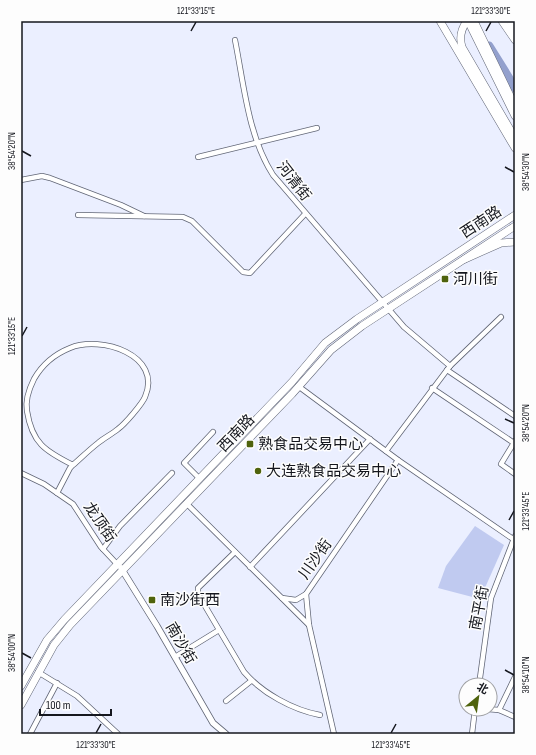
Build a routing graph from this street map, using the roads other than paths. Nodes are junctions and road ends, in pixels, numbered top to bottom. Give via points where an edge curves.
1 (440, 21) edge
2 (468, 21) edge
3 (474, 21) edge
4 (502, 21) edge
5 (510, 21) edge
6 (515, 30) edge
7 (235, 40) dead end
8 (515, 40) edge
9 (515, 106) edge
10 (515, 116) edge
11 (318, 128) dead end
12 (515, 138) edge
13 (256, 142) junction
14 (515, 148) edge
15 (198, 157) dead end
16 (21, 180) edge
17 (305, 214) junction
18 (78, 215) dead end
19 (515, 215) edge
20 (146, 217) junction
21 (515, 226) edge
22 (515, 242) edge
23 (465, 259) junction
24 (382, 302) junction
25 (388, 309) junction
26 (501, 317) dead end
27 (448, 368) junction
28 (292, 382) junction
29 (298, 387) junction
30 (432, 388) junction
31 (515, 416) edge
32 (213, 432) dead end
33 (370, 439) junction
34 (514, 442) edge
35 (386, 451) junction
36 (398, 460) junction
37 (73, 465) junction
38 (21, 473) edge
39 (172, 473) dead end
40 (515, 474) edge
41 (199, 478) junction
42 (57, 493) junction
43 (186, 503) junction
44 (514, 538) edge
45 (103, 549) junction
46 (509, 549) junction
47 (235, 552) junction
48 (515, 553) edge
49 (116, 563) junction
50 (250, 567) junction
51 (122, 569) junction
52 (306, 594) junction
53 (281, 597) junction
54 (309, 625) junction
55 (219, 630) junction
56 (175, 657) junction
57 (38, 672) junction
58 (480, 677) edge
59 (515, 677) edge
60 (251, 680) junction
61 (57, 683) junction
62 (21, 686) edge
63 (226, 701) dead end
64 (21, 705) edge
65 (499, 710) joint
66 (320, 715) dead end
67 (474, 717) edge
68 (515, 718) edge
69 (30, 734) edge
70 (118, 734) edge
71 (226, 734) edge
72 (334, 734) edge
73 (472, 734) edge

1 - 14 main road
2 - 10 main road
2 - 12 main road via 461,33 462,47
3 - 9 main road
4 - 8 main road
5 - 6 main road
7 - 13 street, 河清街
11 - 13 street
13 - 15 street
13 - 17 street, 河清街 via 273,175
16 - 20 street via 42,176 50,178
17 - 20 street via 250,273 243,272 192,222 183,218
17 - 24 street, 河清街
18 - 20 street
19 - 24 main road, 西南路
21 - 23 main road, 西南路
22 - 23 main road via 501,243
23 - 25 main road, 西南路
24 - 25 street, 河清街
24 - 28 main road, 西南路 via 326,343
25 - 27 street, 河清街
25 - 29 main road, 西南路 via 331,350
26 - 27 street
27 - 30 street
27 - 31 street, 河清街
28 - 29 street
28 - 41 main road, 西南路
29 - 33 street
29 - 43 main road, 西南路
30 - 34 street
30 - 35 street
32 - 41 street via 184,462
33 - 35 street
33 - 50 street
34 - 40 street via 501,464
35 - 36 street
36 - 44 street
36 - 52 street, 川沙街
37 - 37 street via 120,428 145,398 148,385 144,365 127,351 113,346 71,347 49,360 29,389 27,408 30,427 38,442 49,453
37 - 42 street
38 - 42 street, 龙顶街
39 - 45 street via 120,526
41 - 49 main road, 西南路
42 - 45 street, 龙顶街 via 73,504
43 - 47 street
43 - 51 main road, 西南路
44 - 46 street, 南平街
45 - 49 street, 龙顶街
46 - 48 street
46 - 58 street, 南平街 via 491,598
47 - 50 street
47 - 55 street via 198,588 198,594
49 - 51 street, 南沙街
49 - 62 main road, 西南路 via 47,640
50 - 53 street
51 - 56 street, 南沙街
51 - 57 main road, 西南路 via 70,625
52 - 53 street via 296,600
52 - 54 street, 川沙街
53 - 54 street
54 - 72 street, 川沙街
55 - 56 street
55 - 60 street
56 - 71 street, 南沙街 via 213,723
57 - 61 street
57 - 64 main road, 西南路
59 - 65 street
60 - 63 street
60 - 66 street via 282,701 308,713
61 - 69 street
61 - 70 street via 77,696
65 - 68 street
67 - 73 street

